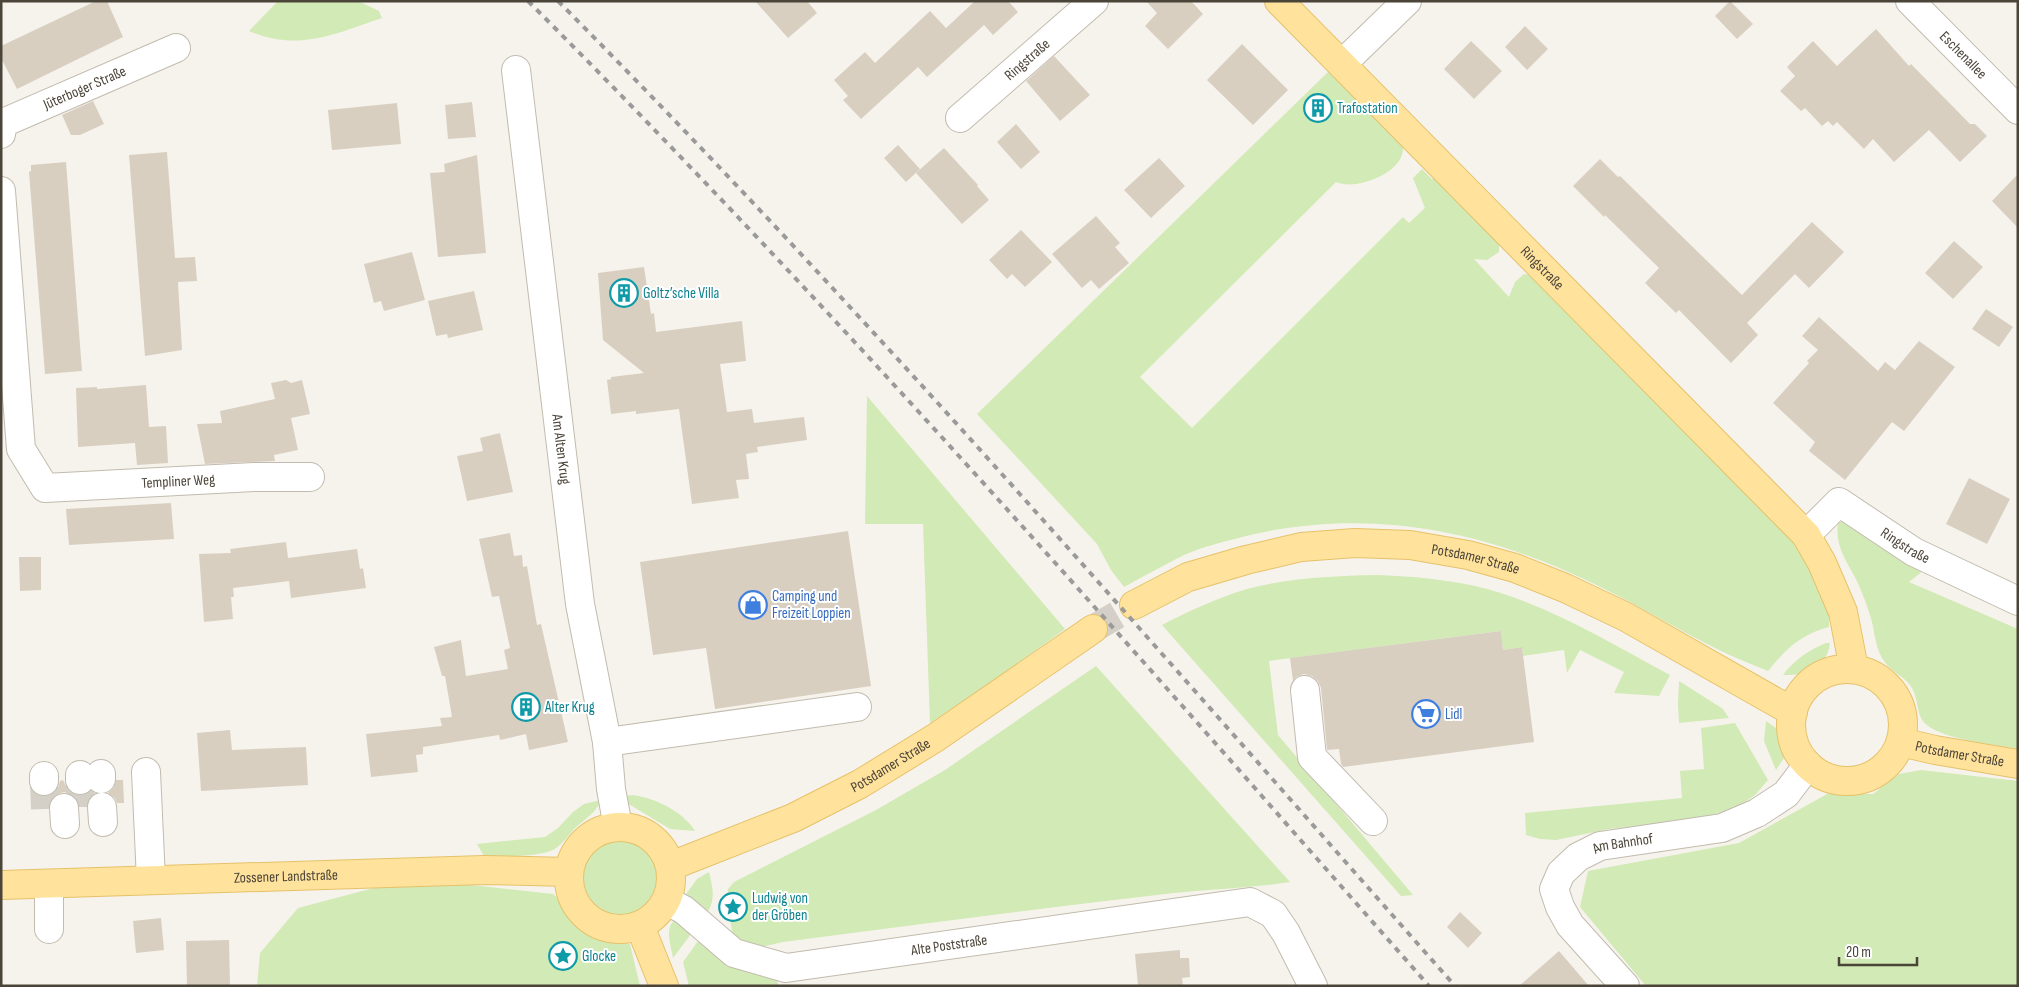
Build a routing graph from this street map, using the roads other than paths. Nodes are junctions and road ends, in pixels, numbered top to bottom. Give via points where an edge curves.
1 (1094, 1) edge
2 (1279, 1) edge
3 (1407, 1) edge
4 (1910, 1) edge
5 (176, 48) dead end
6 (1342, 64) junction
7 (516, 70) dead end
8 (2018, 110) edge
9 (960, 118) dead end
10 (1, 134) edge
11 (1, 191) edge
12 (6, 318) edge
13 (310, 477) dead end
14 (1806, 535) junction
15 (2018, 602) edge
16 (1134, 605) tunnel mouth
17 (1093, 629) tunnel mouth
18 (1854, 669) junction
19 (1305, 690) dead end
20 (857, 706) dead end
21 (1793, 712) junction
22 (607, 742) junction
23 (1901, 742) junction
24 (2018, 764) edge
25 (1808, 766) junction
26 (146, 772) dead end
27 (1373, 820) dead end
28 (618, 827) junction
29 (670, 866) junction
30 (569, 872) junction
31 (151, 880) junction
32 (49, 884) junction
33 (1, 885) edge
34 (667, 900) junction
35 (640, 926) junction
36 (49, 929) dead end
37 (664, 986) edge
38 (1312, 986) edge
39 (1625, 986) edge

1 - 9 street, Ringstraße
2 - 6 main road, Ringstraße
3 - 6 street
4 - 8 street, Eschenallee
5 - 10 street, Jüterboger Straße via 3,123
6 - 14 main road, Ringstraße
7 - 22 street, Am Alten Krug via 580,604
11 - 12 street
12 - 13 street, Templiner Weg via 21,449 45,488
14 - 15 street, Ringstraße via 1839,502 1914,552
14 - 18 main road, Ringstraße via 1843,612
16 - 21 main road, Potsdamer Straße via 1188,577 1301,547 1355,543 1420,547 1468,555 1515,568 1564,588 1626,617
17 - 29 main road, Potsdamer Straße via 935,738 860,784 793,818
18 - 21 main road via 1834,670 1815,679 1801,693
18 - 23 main road via 1881,680 1894,694 1904,722
19 - 27 street via 1312,757 1355,789
20 - 22 street
21 - 25 main road via 1793,740
22 - 28 street, Am Alten Krug
23 - 24 main road, Potsdamer Straße
23 - 25 main road via 1876,774 1856,781 1830,778
25 - 39 street, Am Bahnhof via 1786,794 1757,813 1722,828 1600,846 1578,857 1561,872 1554,889 1570,926
26 - 31 street
28 - 29 main road via 636,829 651,837 663,850
28 - 30 main road via 600,831 586,840 574,854
29 - 34 main road via 671,887
30 - 31 main road, Zossener Landstraße via 484,870
30 - 35 main road via 572,896 580,911 592,922 616,930
31 - 32 main road, Zossener Landstraße
32 - 33 main road, Zossener Landstraße
32 - 36 street
34 - 35 main road via 653,918
34 - 38 street, Alte Poststraße via 684,910 734,953 786,968 1250,902 1274,914
35 - 37 main road

